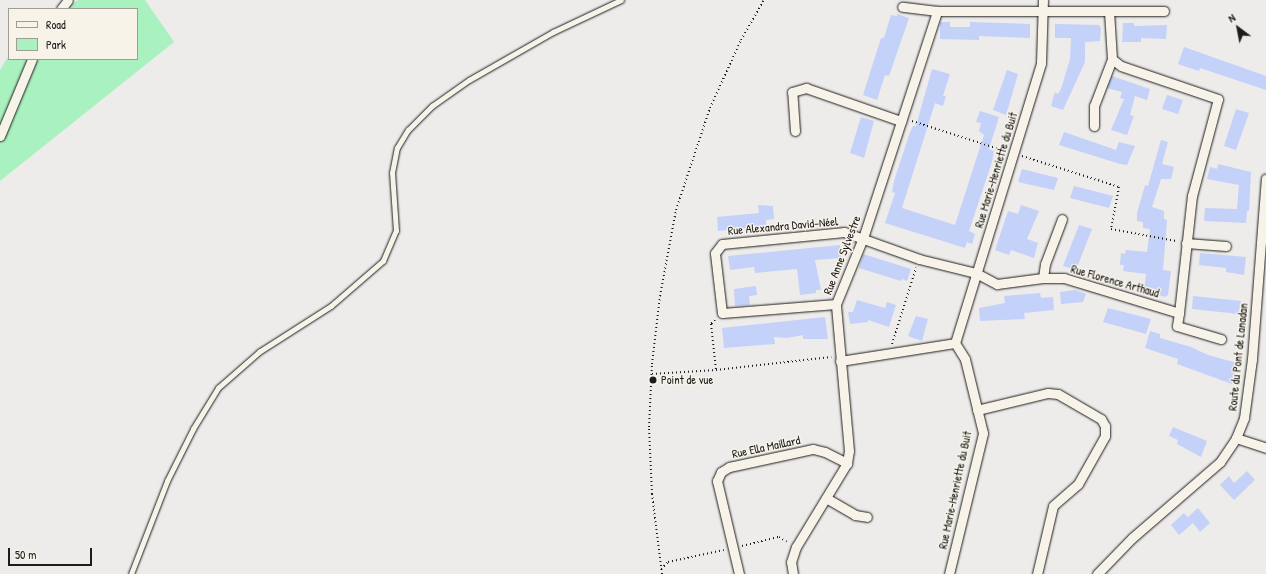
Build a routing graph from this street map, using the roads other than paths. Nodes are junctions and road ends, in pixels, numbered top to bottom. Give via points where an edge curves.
1 (68, 0) edge
2 (621, 0) edge
3 (1043, 0) edge
4 (902, 7) dead end
5 (62, 8) edge
6 (937, 11) junction
7 (1109, 11) junction
8 (1164, 11) dead end
9 (1044, 12) junction
10 (1112, 59) junction
11 (32, 60) edge
12 (901, 121) junction
13 (1094, 126) dead end
14 (795, 131) dead end
15 (0, 136) edge
16 (1266, 179) edge
17 (1062, 218) dead end
18 (863, 238) junction
19 (1186, 243) junction
20 (1226, 246) dead end
21 (976, 273) junction
22 (1042, 278) junction
23 (836, 304) junction
24 (1179, 313) junction
25 (1222, 339) dead end
26 (955, 343) junction
27 (840, 358) junction
28 (977, 410) junction
29 (1236, 438) junction
30 (1266, 448) edge
31 (847, 463) junction
32 (826, 498) junction
33 (867, 517) dead end
34 (131, 574) edge
35 (739, 574) edge
36 (793, 574) edge
37 (949, 574) edge
38 (1036, 574) edge
39 (1097, 574) edge

1 - 5 street
2 - 34 lane via 553,32 469,80 432,106 408,130 397,148 392,173 396,231 383,261 331,306 258,352 218,388 193,429 167,481
3 - 9 street, Rue Marie-Henriette du Buit
4 - 6 street
6 - 9 street
6 - 12 street, Rue Anne Sylvestre
7 - 8 street
7 - 9 street
7 - 10 street
9 - 21 street, Rue Marie-Henriette du Buit via 1041,63
10 - 13 street via 1094,106
10 - 19 street via 1122,66 1218,99 1192,196
11 - 15 street
12 - 14 street via 806,88 792,92
12 - 18 street, Rue Anne Sylvestre
16 - 29 street, Route du Pont de Lanadan via 1252,359 1244,418
17 - 22 street
18 - 21 street, Rue Florence Arthaud via 919,259
18 - 23 street, Rue Anne Sylvestre
18 - 23 street, Rue Alexandra David-Néel via 844,232 722,244 715,253 722,313
19 - 20 street
19 - 24 street
21 - 22 street, Rue Florence Arthaud via 996,284
21 - 26 street, Rue Marie-Henriette du Buit
22 - 24 street, Rue Florence Arthaud via 1064,278
23 - 27 street, Rue Anne Sylvestre
24 - 25 street via 1177,326
26 - 27 street via 889,354
26 - 28 street, Rue Marie-Henriette du Buit via 965,359
27 - 31 street, Rue Anne Sylvestre via 849,451
28 - 37 street, Rue Marie-Henriette du Buit via 982,433
28 - 38 street via 1048,393 1058,394 1101,419 1105,426 1105,436 1078,484 1053,506
29 - 30 street
29 - 39 street, Route du Pont de Lanadan via 1220,462 1132,538
31 - 32 street, Rue Anne Sylvestre
31 - 35 street, Rue Ella Maillard via 826,452 813,449 729,467 721,472 717,481
32 - 33 street via 855,515
32 - 36 street, Rue Anne Sylvestre via 796,547 791,562

